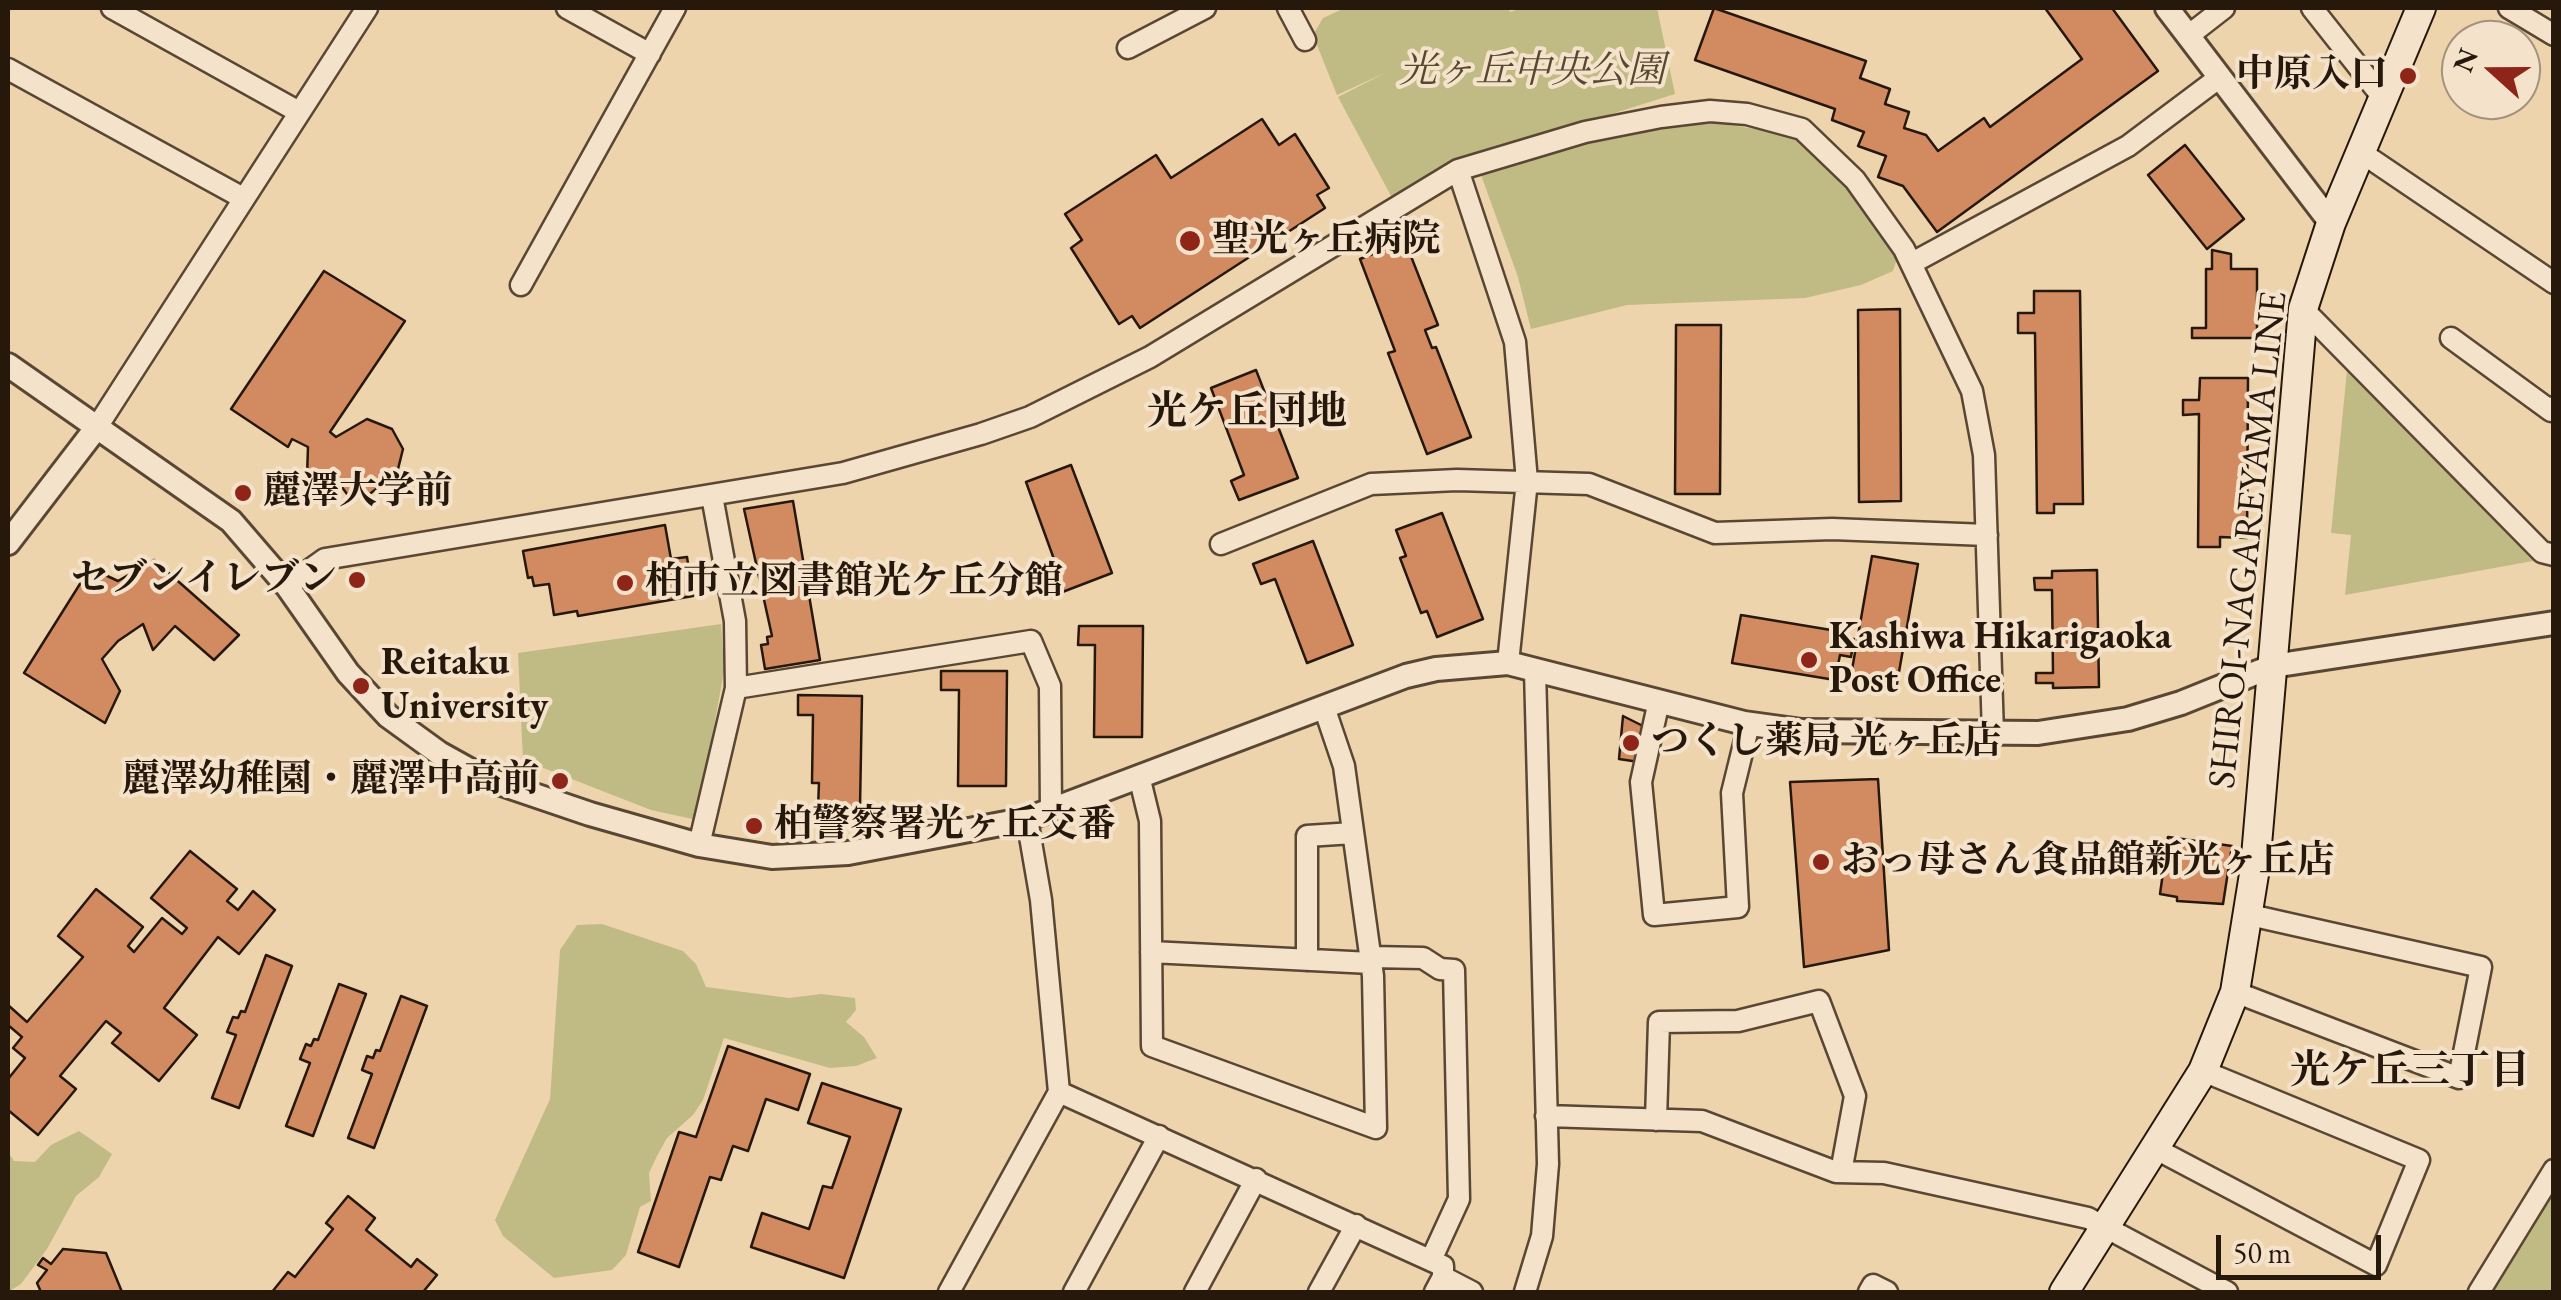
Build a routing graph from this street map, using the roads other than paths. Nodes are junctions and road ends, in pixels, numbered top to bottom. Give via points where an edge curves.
1 (112, 8) edge
2 (367, 8) edge
3 (567, 8) edge
4 (675, 8) edge
5 (1205, 8) edge
6 (1288, 8) edge
7 (2166, 8) edge
8 (2224, 8) edge
9 (2312, 8) edge
10 (2422, 8) edge
11 (2509, 8) edge
12 (594, 14) edge
13 (2554, 35) edge
14 (2188, 36) junction
15 (1305, 40) dead end
16 (1128, 48) dead end
17 (650, 54) junction
18 (8, 69) edge
19 (2220, 77) junction
20 (2386, 93) junction
21 (300, 112) junction
22 (2362, 153) junction
23 (1458, 170) junction
24 (244, 198) junction
25 (2332, 222) junction
26 (1912, 264) junction
27 (2554, 283) edge
28 (521, 285) dead end
29 (2303, 309) junction
30 (2451, 338) dead end
31 (8, 365) edge
32 (2553, 410) edge
33 (98, 428) junction
34 (1527, 481) junction
35 (712, 496) junction
36 (1987, 535) junction
37 (8, 544) edge
38 (1221, 544) dead end
39 (2554, 555) edge
40 (287, 586) junction
41 (2554, 624) edge
42 (1508, 663) junction
43 (2273, 666) junction
44 (1535, 670) junction
45 (736, 688) junction
46 (1659, 700) junction
47 (1324, 706) junction
48 (1749, 724) junction
49 (1993, 734) junction
50 (1140, 780) junction
51 (1051, 812) junction
52 (1028, 819) junction
53 (1353, 833) junction
54 (699, 845) junction
55 (2250, 915) junction
56 (1151, 952) junction
57 (1307, 960) junction
58 (1371, 960) junction
59 (2235, 992) junction
60 (2204, 1072) junction
61 (1059, 1092) junction
62 (1546, 1116) junction
63 (1656, 1120) junction
64 (1160, 1136) junction
65 (2156, 1149) junction
66 (2554, 1170) edge
67 (1841, 1172) junction
68 (1256, 1179) junction
69 (1356, 1225) junction
70 (2107, 1227) junction
71 (1436, 1277) edge
72 (948, 1292) edge
73 (1074, 1292) edge
74 (1195, 1292) edge
75 (1319, 1292) edge
76 (1472, 1292) edge
77 (1525, 1292) edge
78 (1869, 1292) edge
79 (1887, 1292) edge
80 (2064, 1292) edge
81 (2227, 1292) edge
82 (2479, 1292) edge

1 - 21 street
2 - 21 street
3 - 12 street
4 - 17 street
5 - 16 street
6 - 15 street
7 - 14 street
8 - 14 street
9 - 20 street
10 - 20 main road, SHIROI-NAGAREYAMA LINE
11 - 13 street
12 - 17 street
14 - 19 street
17 - 28 street
18 - 24 street
19 - 25 street
19 - 26 street via 2128,146
20 - 22 main road, SHIROI-NAGAREYAMA LINE
21 - 24 street
22 - 25 main road, SHIROI-NAGAREYAMA LINE
22 - 27 street
23 - 26 street via 1623,124 1710,111 1747,114 1802,129 1825,147
23 - 34 street via 1515,342
23 - 35 street via 1150,357 1030,417 843,473
24 - 33 street
25 - 29 main road, SHIROI-NAGAREYAMA LINE
26 - 36 street via 1972,391 1984,454
29 - 39 street via 2542,552
29 - 43 main road, SHIROI-NAGAREYAMA LINE
30 - 32 street
31 - 33 street
33 - 37 street
33 - 40 street via 220,512
34 - 36 street via 1589,484 1715,533
34 - 38 street via 1371,484
34 - 42 street
35 - 40 street via 352,554 326,560
35 - 45 street via 735,621
36 - 49 street
40 - 54 street via 348,672 388,716 438,753 484,778
41 - 43 street
42 - 44 street
42 - 47 street via 1406,676
43 - 49 street via 2128,719 2084,729
43 - 55 main road, SHIROI-NAGAREYAMA LINE
44 - 46 street
44 - 62 street
45 - 51 street via 1031,640 1050,686
45 - 54 street
46 - 48 street
46 - 48 street via 1641,782 1654,915 1738,907 1732,793
47 - 50 street
47 - 53 street via 1344,766
48 - 49 street
50 - 51 street
50 - 56 street via 1150,822
51 - 52 street
52 - 54 street via 808,857
52 - 61 street
53 - 57 street via 1307,836
53 - 58 street
55 - 59 main road, SHIROI-NAGAREYAMA LINE
55 - 59 street via 2481,968 2459,1078
56 - 57 street
56 - 58 street via 1152,1046 1376,1128
57 - 58 street
58 - 71 street via 1423,958 1454,970 1460,1199
59 - 60 main road, SHIROI-NAGAREYAMA LINE
60 - 65 main road, SHIROI-NAGAREYAMA LINE
60 - 65 street via 2420,1160 2376,1265
61 - 64 street
61 - 72 street
62 - 63 street
62 - 77 street via 1542,1236
63 - 67 street via 1702,1121
63 - 67 street via 1659,1022 1738,1021 1819,1001 1854,1096
64 - 68 street
64 - 73 street
65 - 70 main road, SHIROI-NAGAREYAMA LINE
66 - 82 street
67 - 70 street via 1884,1173
68 - 69 street
68 - 74 street
69 - 71 street
69 - 75 street
70 - 80 main road, SHIROI-NAGAREYAMA LINE
70 - 81 street
71 - 76 street
78 - 79 street via 1874,1285

